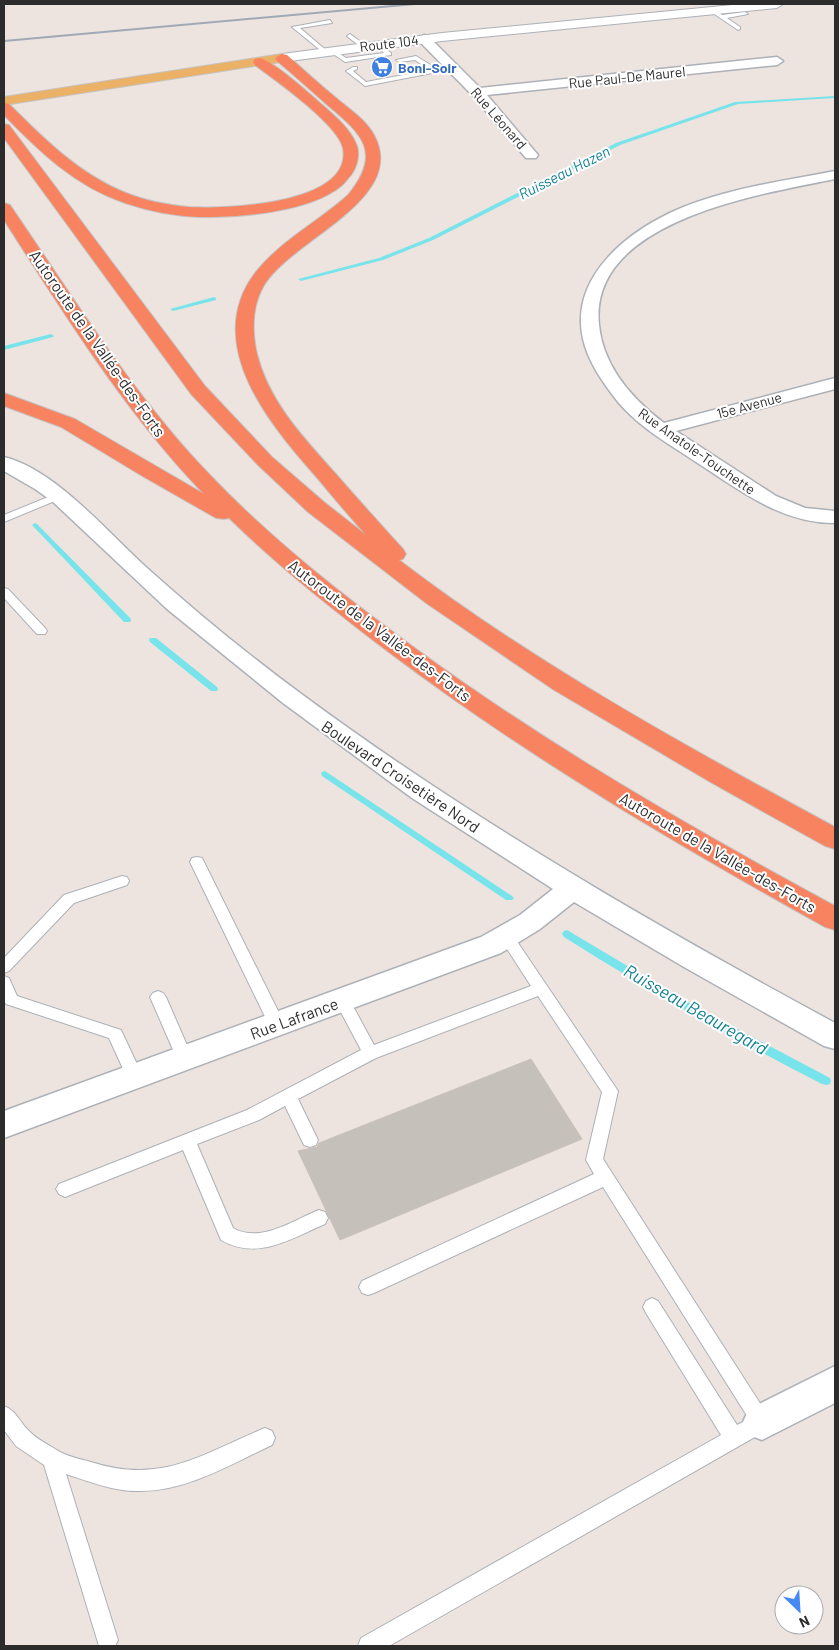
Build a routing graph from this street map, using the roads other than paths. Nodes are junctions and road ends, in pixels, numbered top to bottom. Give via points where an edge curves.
1 (777, 4) edge
2 (716, 13) junction
3 (745, 14) dead end
4 (330, 22) dead end
5 (738, 28) dead end
6 (350, 36) dead end
7 (424, 39) junction
8 (378, 44) junction
9 (364, 46) junction
10 (329, 51) junction
11 (389, 54) junction
12 (424, 57) dead end
13 (282, 58) junction
14 (416, 58) junction
15 (345, 60) junction
16 (395, 61) joint
17 (778, 61) dead end
18 (260, 62) junction
19 (363, 66) dead end
20 (355, 68) junction
21 (455, 68) junction
22 (435, 71) junction
23 (477, 92) junction
24 (4, 101) edge
25 (7, 118) edge
26 (531, 156) dead end
27 (835, 175) edge
28 (4, 208) edge
29 (835, 383) edge
30 (4, 399) edge
31 (662, 429) junction
32 (4, 463) edge
33 (58, 496) junction
34 (835, 517) edge
35 (4, 519) edge
36 (258, 532) junction
37 (4, 591) edge
38 (434, 598) junction
39 (41, 631) dead end
40 (835, 839) edge
41 (197, 862) dead end
42 (122, 881) dead end
43 (572, 888) junction
44 (835, 919) edge
45 (507, 938) junction
46 (4, 967) edge
47 (4, 982) edge
48 (542, 988) junction
49 (158, 997) dead end
50 (343, 1001) junction
51 (277, 1025) junction
52 (835, 1037) edge
53 (370, 1053) junction
54 (185, 1059) junction
55 (135, 1077) junction
56 (289, 1096) junction
57 (4, 1126) edge
58 (310, 1140) dead end
59 (187, 1141) junction
60 (606, 1177) junction
61 (65, 1189) dead end
62 (319, 1218) dead end
63 (368, 1287) dead end
64 (652, 1307) dead end
65 (835, 1384) edge
66 (4, 1415) edge
67 (748, 1430) junction
68 (265, 1438) dead end
69 (52, 1459) junction
70 (107, 1640) dead end
71 (369, 1646) edge

1 - 2 main road, Route 104
2 - 3 lane
2 - 5 lane
2 - 7 main road, Route 104
4 - 10 lane via 295,27
6 - 9 lane
7 - 8 main road, Route 104
7 - 21 street, Rue Léonard via 437,56
8 - 9 main road, Route 104
8 - 11 lane
9 - 10 main road, Route 104
10 - 13 main road, Route 104
10 - 15 lane
11 - 15 lane
11 - 16 lane
12 - 14 lane
13 - 18 main road, Route 104
13 - 38 highway via 358,124 370,141 374,161 367,181 357,195 279,259 253,289 245,324 252,367 263,394 288,433
14 - 16 lane
14 - 22 lane
15 - 20 lane
17 - 23 street, Rue Paul-De Maurel
18 - 24 main road, Route 104
18 - 25 highway via 327,118 349,147 348,168 337,182 314,195 284,205 245,211 204,212 161,208 130,200 66,166
19 - 20 lane
20 - 22 lane via 349,71 365,84
21 - 22 lane
21 - 23 street, Rue Léonard
23 - 26 street, Rue Léonard
25 - 38 highway via 162,343 222,416 316,507
27 - 31 street, Rue Anatole-Touchette via 727,198 684,213 636,239 602,274 590,305 589,324 594,347 605,371 625,398
28 - 36 highway, Autoroute de la Vallée-des-Forts via 146,415 200,477
29 - 31 street, 15e Avenue
30 - 36 highway via 68,423
31 - 34 street, Rue Anatole-Touchette via 780,506 804,515
32 - 33 street, Boulevard Croisetière Nord
33 - 35 lane
33 - 43 street, Boulevard Croisetière Nord via 156,586 291,699 420,791
36 - 44 highway, Autoroute de la Vallée-des-Forts via 307,577 364,622 502,722 677,831
37 - 39 lane
38 - 40 highway via 608,711
41 - 51 lane
42 - 46 lane via 70,899
43 - 45 street, Rue Lafrance
43 - 52 street, Boulevard Croisetière Nord
45 - 48 lane
45 - 50 street, Rue Lafrance
47 - 55 lane via 11,1000 115,1034
48 - 53 lane
48 - 60 lane via 610,1091 594,1160
49 - 54 lane
50 - 51 street, Rue Lafrance
50 - 53 lane
51 - 54 street, Rue Lafrance
53 - 56 lane
54 - 55 street, Rue Lafrance
55 - 57 street, Rue Lafrance
56 - 58 lane
56 - 59 lane via 253,1115
59 - 61 lane
59 - 62 lane via 227,1234 239,1241 256,1242 274,1237
60 - 63 lane
60 - 67 lane
64 - 67 lane
65 - 67 street
66 - 69 lane via 23,1439
67 - 71 lane
68 - 69 lane via 193,1470 146,1482 122,1480
69 - 70 lane

